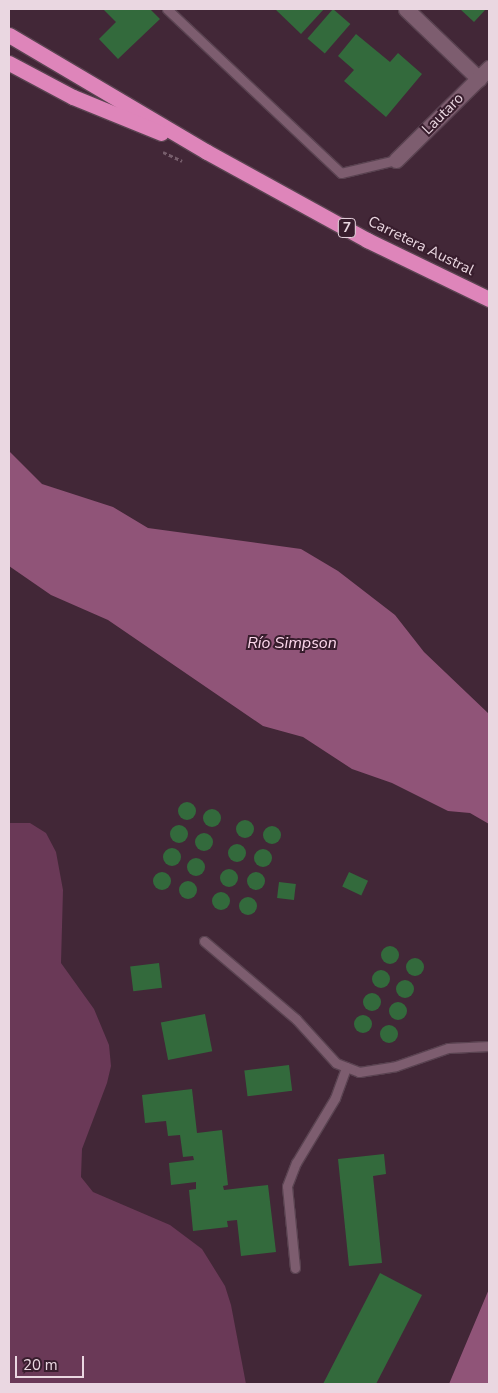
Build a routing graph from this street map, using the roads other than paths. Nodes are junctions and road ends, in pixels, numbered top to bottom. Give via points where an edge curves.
1 (167, 9) edge
2 (406, 9) edge
3 (9, 35) edge
4 (9, 63) edge
5 (484, 73) edge
6 (207, 152) junction
7 (396, 160) joint
8 (489, 299) edge
9 (204, 941) dead end
10 (489, 1046) edge
11 (346, 1067) junction
12 (294, 1268) dead end

1 - 7 lane via 341,173
2 - 5 street
3 - 6 highway, Carretera Austral / 7
4 - 6 highway, Carretera Austral / 7 via 73,97
5 - 7 street, Lautaro
6 - 8 highway, Carretera Austral / 7 via 367,240
9 - 11 lane via 296,1019 336,1063
10 - 11 lane via 448,1048 396,1066 360,1072
11 - 12 lane via 335,1098 296,1163 287,1186

